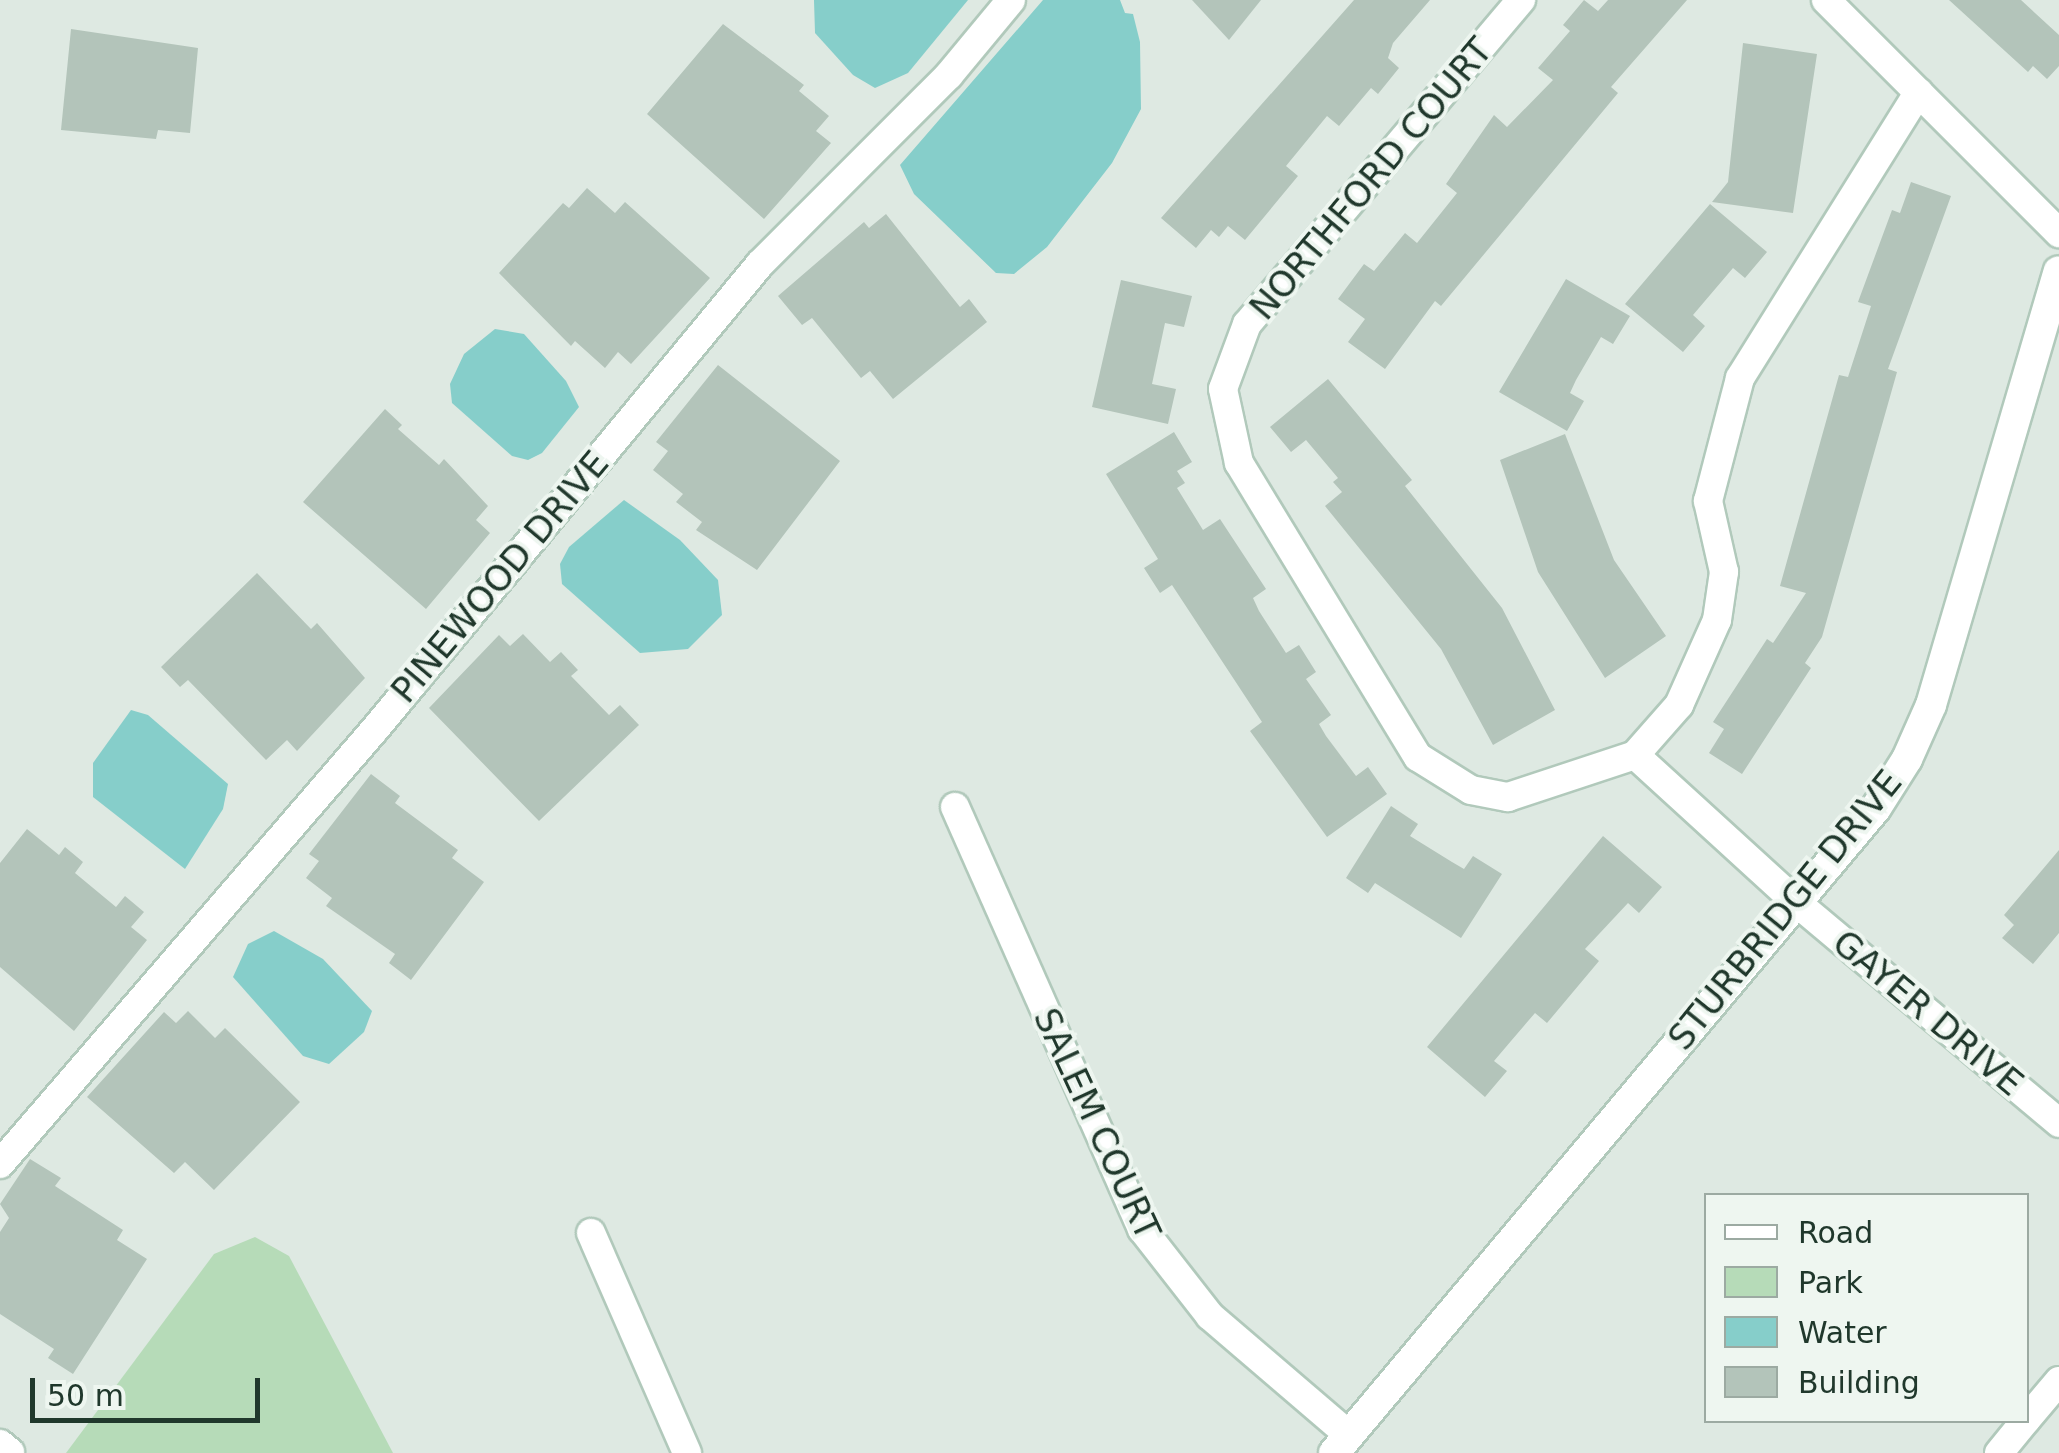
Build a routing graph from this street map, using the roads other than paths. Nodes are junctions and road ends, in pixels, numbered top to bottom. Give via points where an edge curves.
1 (1011, 0) edge
2 (1521, 0) edge
3 (1826, 0) edge
4 (1919, 92) junction
5 (2059, 232) edge
6 (2059, 271) edge
7 (1635, 755) junction
8 (956, 806) dead end
9 (1797, 903) junction
10 (2059, 1123) edge
11 (0, 1164) edge
12 (590, 1234) dead end
13 (2059, 1381) edge
14 (2029, 1416) edge
15 (2024, 1423) edge
16 (0, 1444) edge
17 (1342, 1444) edge
18 (10, 1452) edge
19 (687, 1453) edge
20 (1999, 1453) edge

1 - 11 street, PINEWOOD DRIVE via 949,74 760,264 376,728
2 - 7 street, NORTHFORD COURT via 1247,324 1223,389 1239,463 1418,757 1471,790 1508,797
3 - 4 street
4 - 5 street
4 - 7 street via 1740,378 1708,500 1724,572 1717,620 1679,705
6 - 9 street, STURBRIDGE DRIVE via 1930,705 1876,808
7 - 9 street
8 - 17 street, SALEM COURT via 1142,1228 1210,1316
9 - 10 street, GAYER DRIVE
9 - 17 street, STURBRIDGE DRIVE
12 - 19 street
13 - 14 street
15 - 20 street
16 - 18 street

